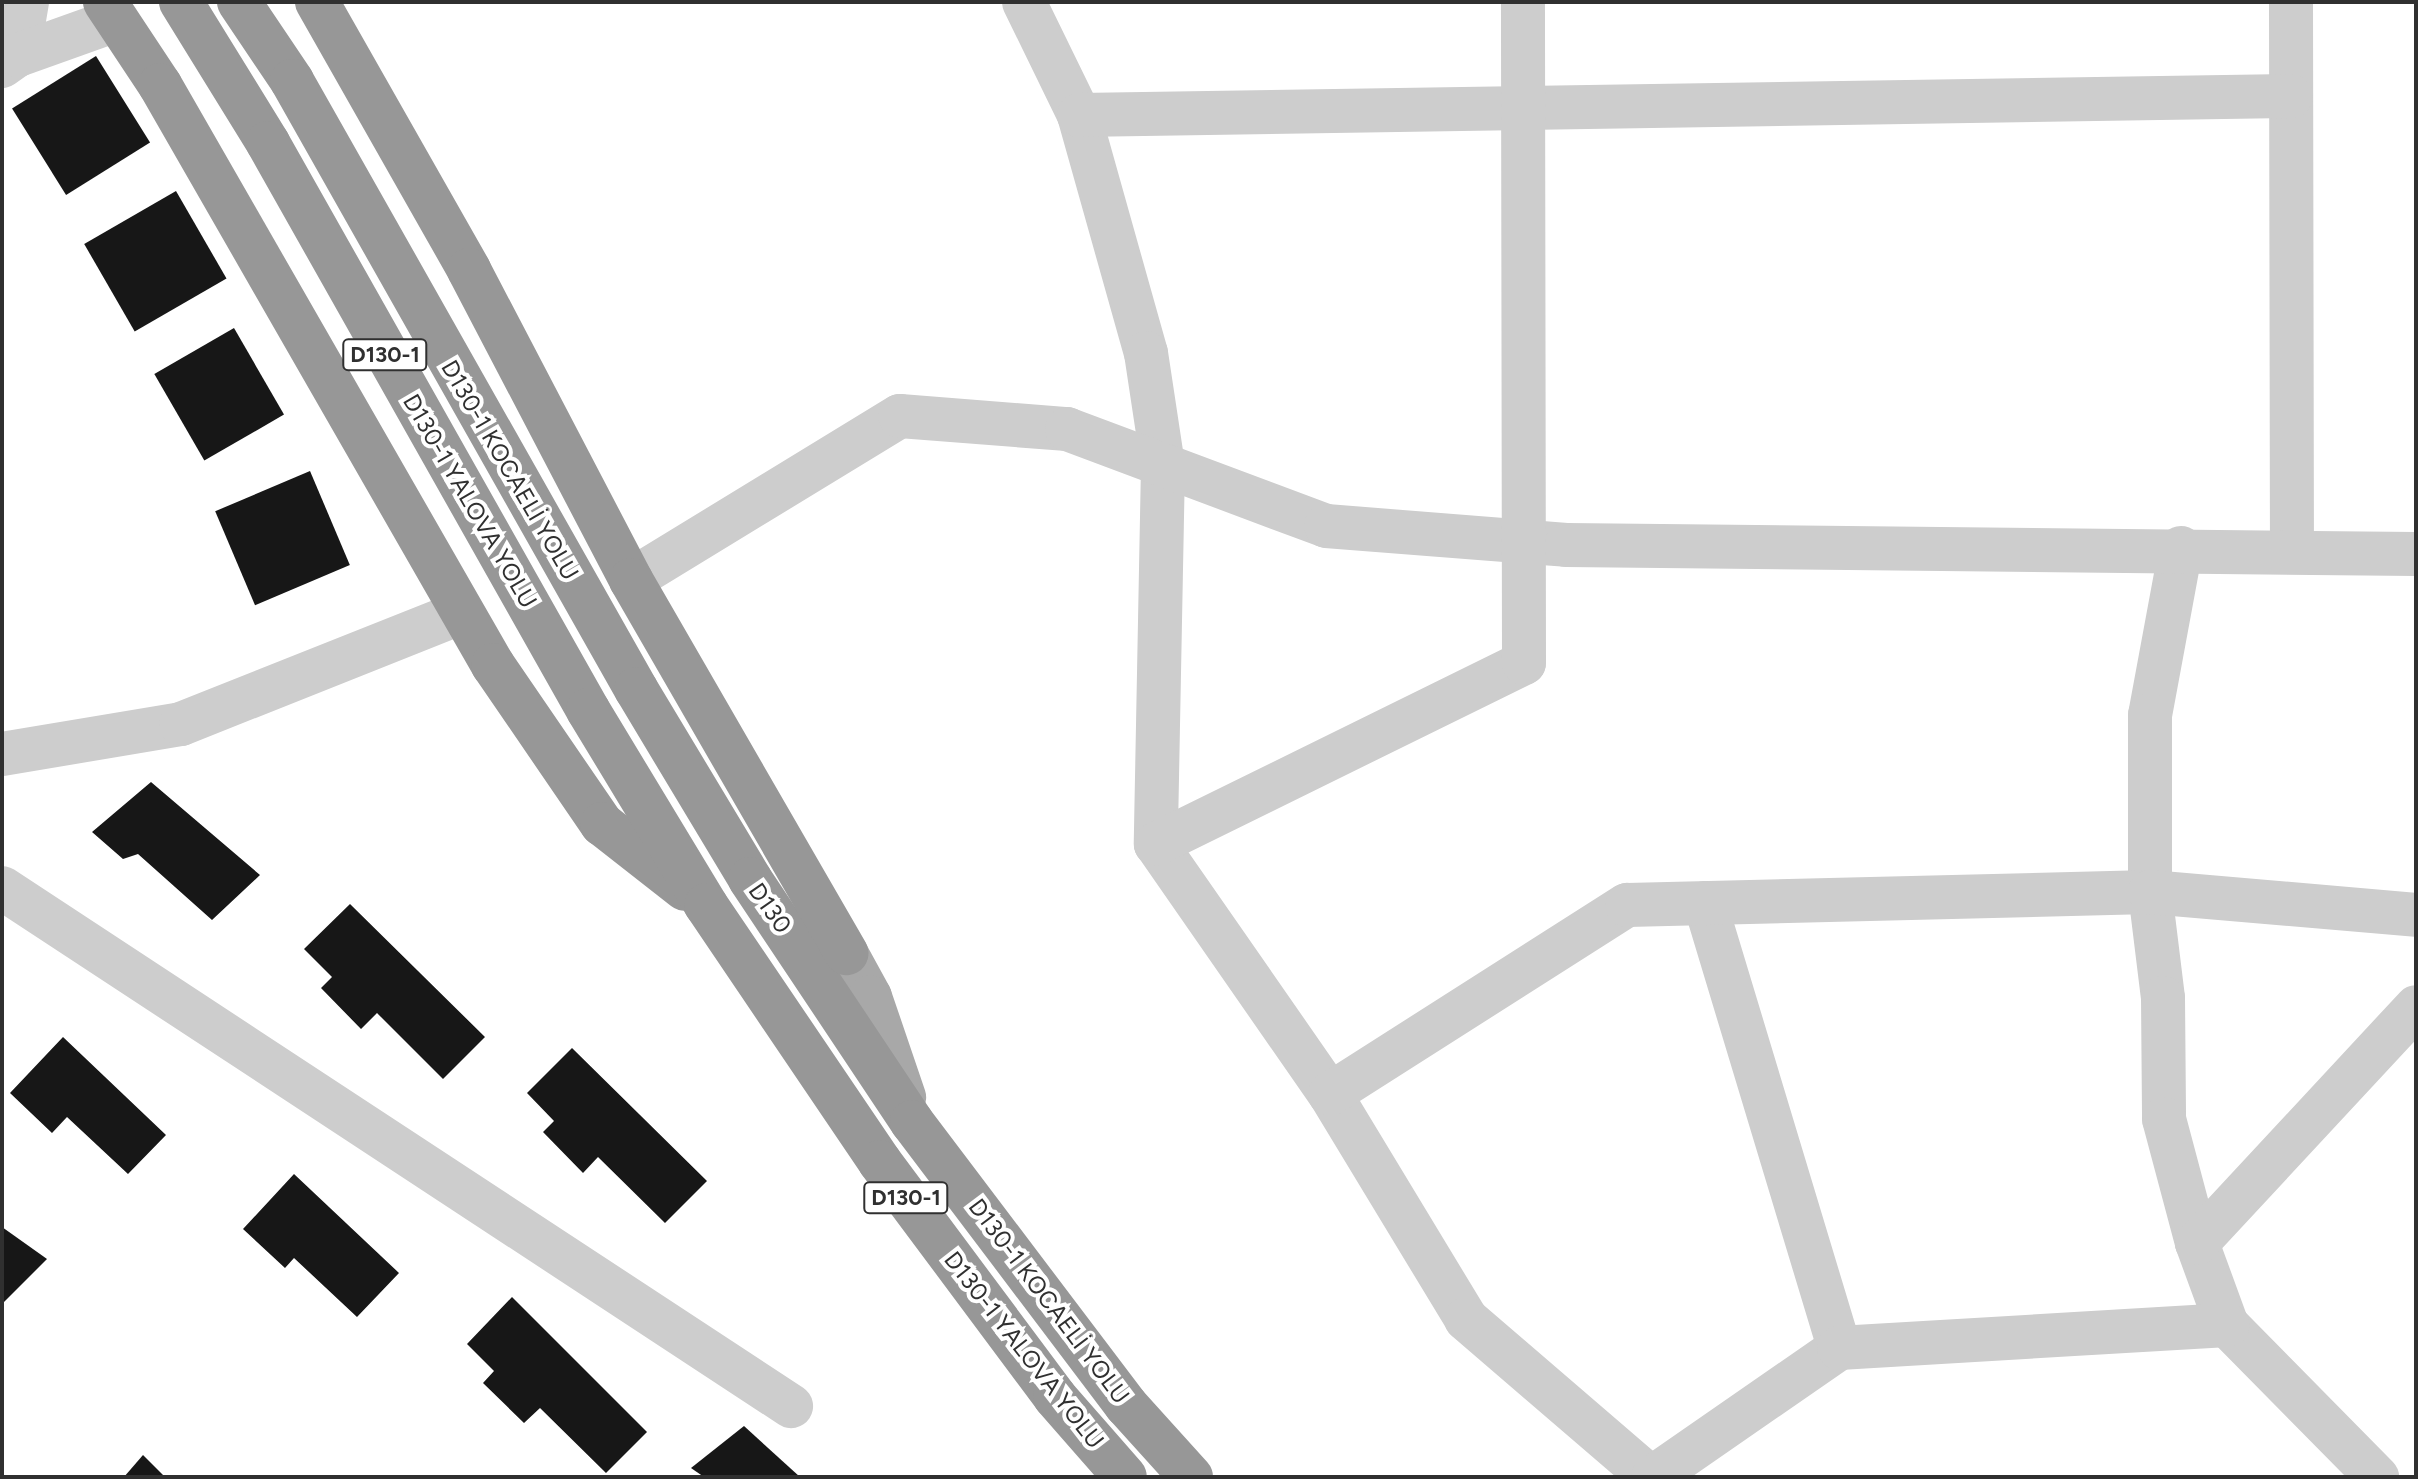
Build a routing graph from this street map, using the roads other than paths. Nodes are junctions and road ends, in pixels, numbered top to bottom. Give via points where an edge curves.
1 (27, 2) edge
2 (181, 2) edge
3 (239, 2) edge
4 (317, 2) edge
5 (1024, 2) edge
6 (1523, 2) edge
7 (2291, 2) edge
8 (110, 11) edge
9 (10, 60) edge
10 (2291, 96) junction
11 (1523, 110) junction
12 (1079, 115) junction
13 (1163, 465) junction
14 (1525, 542) junction
15 (2181, 548) junction
16 (2292, 549) junction
17 (2416, 554) edge
18 (631, 580) junction
19 (462, 612) junction
20 (636, 689) joint
21 (2, 754) edge
22 (1156, 844) junction
23 (2, 888) edge
24 (2150, 892) junction
25 (1705, 903) junction
26 (706, 905) junction
27 (2416, 915) edge
28 (846, 953) joint
29 (2416, 1007) edge
30 (1330, 1094) junction
31 (912, 1122) junction
32 (2197, 1243) junction
33 (2227, 1325) junction
34 (1839, 1348) junction
35 (791, 1406) dead end
36 (1125, 1477) edge
37 (1191, 1477) edge
38 (1651, 1477) edge
39 (2377, 1477) edge

1 - 9 street
2 - 26 highway, D130-1 YALOVA YOLU / D130-1 via 268,143 588,710
3 - 20 highway, D130-1 KOCAELİ YOLU / D130-1 via 292,81
4 - 18 highway via 469,270
5 - 12 street
6 - 11 street
7 - 10 street
8 - 9 street
8 - 19 highway via 160,85
10 - 11 street
10 - 16 street
11 - 12 street
11 - 14 street
12 - 13 street via 1146,353
13 - 14 street via 1326,526
13 - 18 street via 1067,429 900,416
13 - 22 street
14 - 15 street
14 - 22 street via 1524,663
15 - 16 street
15 - 24 street via 2150,715
16 - 17 street
18 - 28 highway
19 - 21 street via 181,724
19 - 26 highway via 602,824
20 - 31 highway, D130 via 750,879
22 - 30 street
23 - 35 street
24 - 25 street
24 - 27 street
24 - 32 street via 2163,998 2164,1119
25 - 30 street via 1627,905
25 - 34 street
26 - 36 highway, D130-1 YALOVA YOLU / D130-1 via 880,1162 1055,1397
28 - 31 main road via 870,997
29 - 32 street
30 - 38 street via 1466,1319
31 - 37 highway, D130-1 KOCAELİ YOLU / D130-1 via 1126,1405
32 - 33 street
33 - 34 street
33 - 39 street
34 - 38 street

